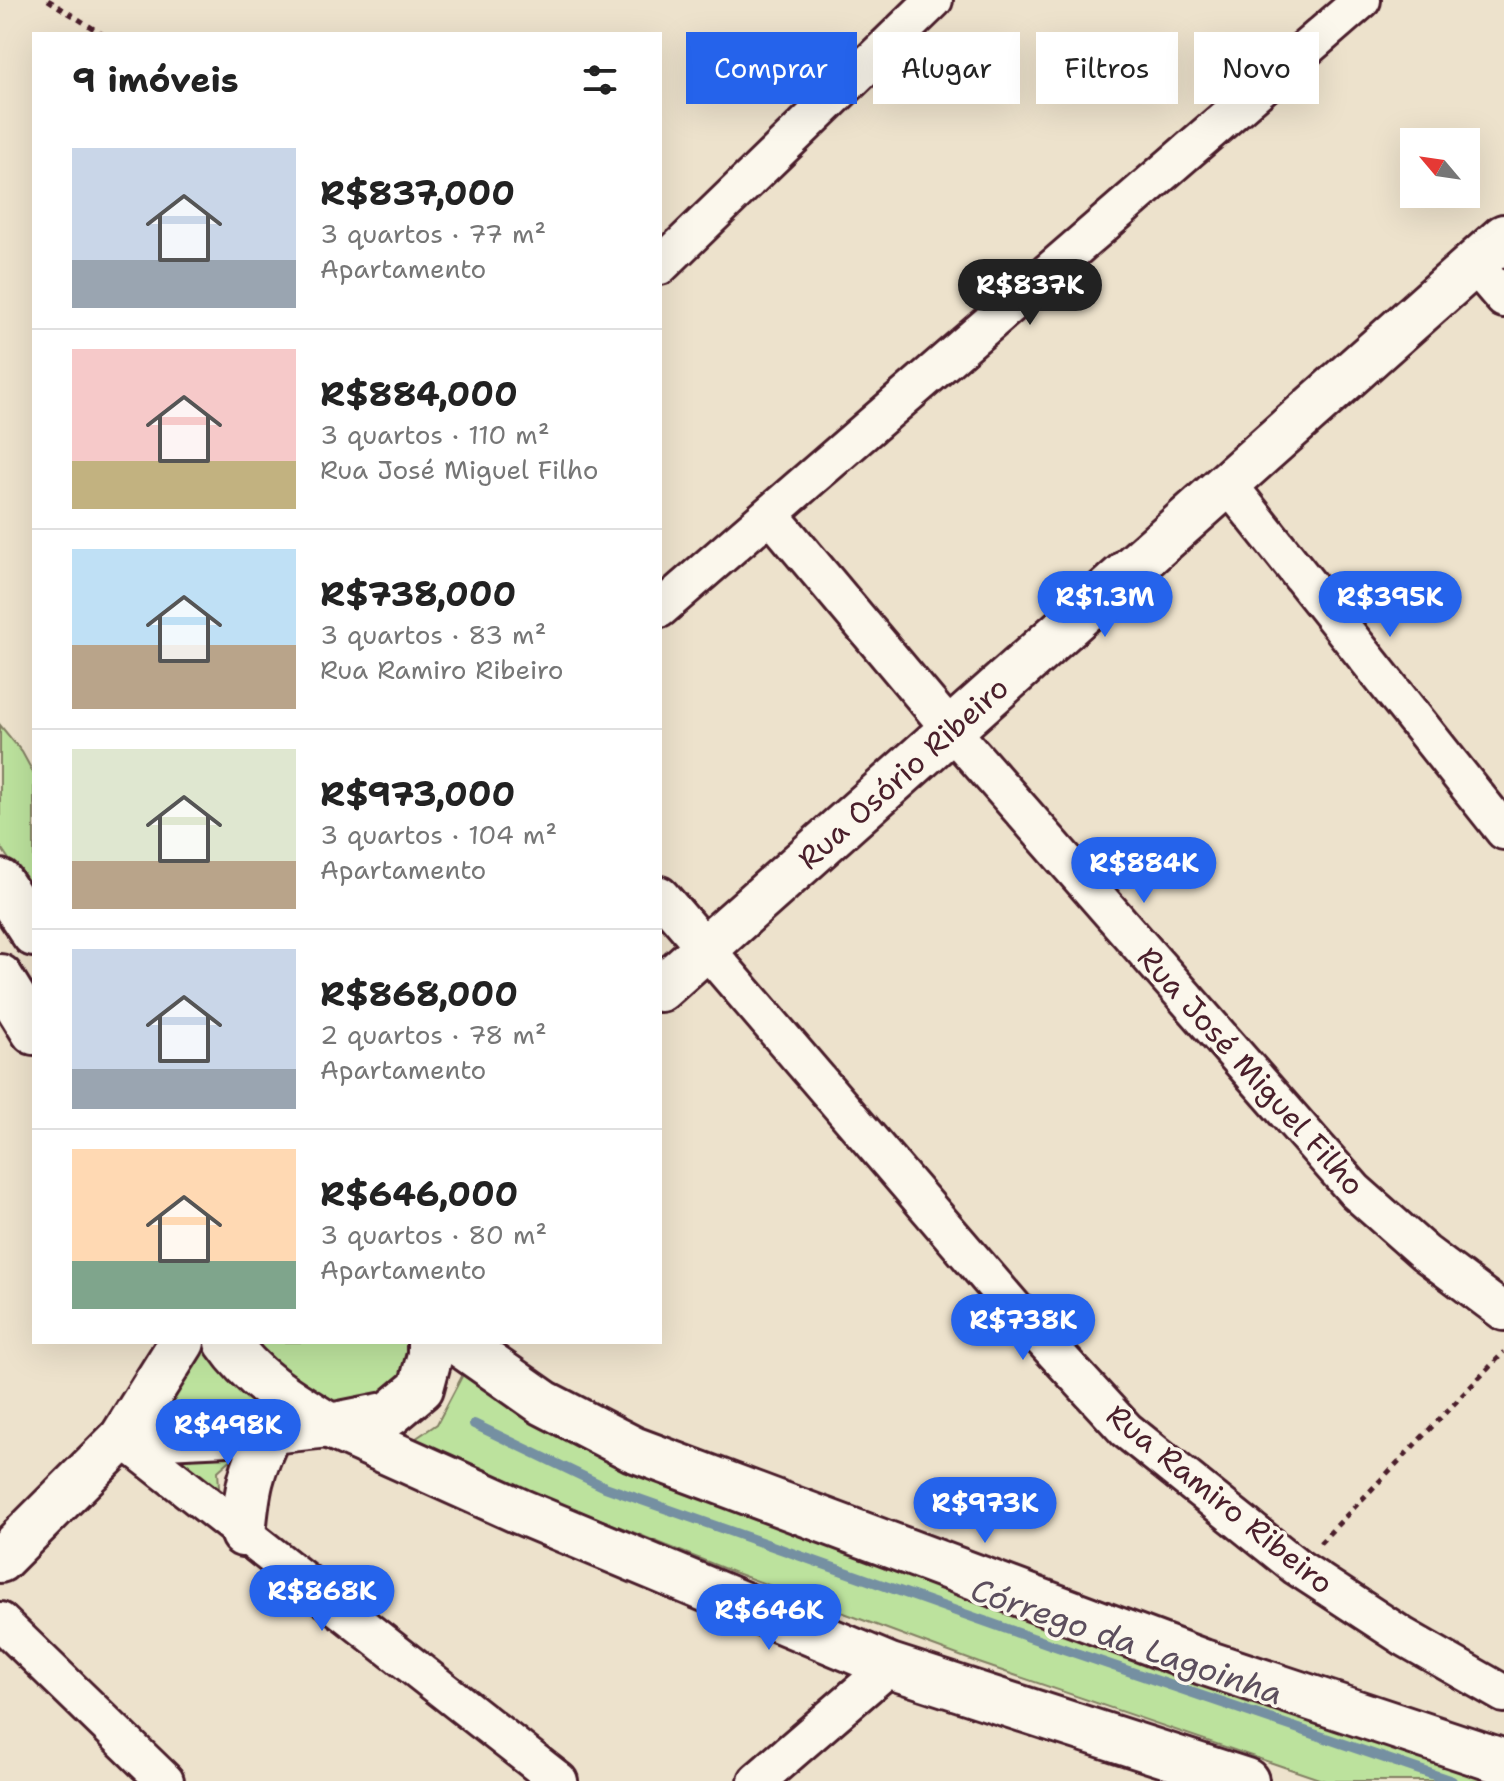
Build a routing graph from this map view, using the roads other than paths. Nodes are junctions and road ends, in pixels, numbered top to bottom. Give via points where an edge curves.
1 (934, 0) edge
2 (1362, 0) edge
3 (1489, 251) edge
4 (662, 264) edge
5 (1504, 299) edge
6 (1228, 484) junction
7 (770, 514) junction
8 (662, 607) edge
9 (951, 730) junction
10 (1504, 831) edge
11 (0, 882) edge
12 (662, 897) edge
13 (32, 931) edge
14 (707, 948) junction
15 (0, 977) edge
16 (662, 987) edge
17 (32, 1029) edge
18 (1504, 1312) edge
19 (181, 1344) edge
20 (228, 1344) edge
21 (430, 1344) edge
22 (460, 1344) edge
23 (329, 1425) junction
24 (270, 1431) junction
25 (122, 1438) junction
26 (243, 1534) junction
27 (0, 1560) edge
28 (0, 1621) edge
29 (890, 1666) junction
30 (1504, 1694) edge
31 (1504, 1762) edge
32 (165, 1781) edge
33 (559, 1781) edge
34 (757, 1781) edge
35 (1246, 1781) edge

1 - 4 street
2 - 7 street
3 - 5 street
3 - 6 street, Rua Osório Ribeiro
6 - 9 street, Rua Osório Ribeiro
6 - 10 street
7 - 8 street
7 - 9 street, Rua José Miguel Filho
9 - 14 street, Rua Osório Ribeiro
9 - 18 street, Rua José Miguel Filho via 1355,1191 1425,1253
11 - 13 street
12 - 14 street, Rua Ramiro Ribeiro
14 - 16 street, Rua Osório Ribeiro
14 - 30 street, Rua Ramiro Ribeiro via 1014,1308 1126,1430 1297,1567
15 - 17 street
19 - 25 street
20 - 23 street via 278,1394
21 - 23 street via 421,1388 390,1414
22 - 31 street via 544,1403 633,1449 1203,1662
23 - 24 street
23 - 29 street via 519,1511
24 - 25 street
24 - 26 street via 247,1487
25 - 26 street
25 - 27 street
26 - 33 street
28 - 32 street
29 - 34 street
29 - 35 street

